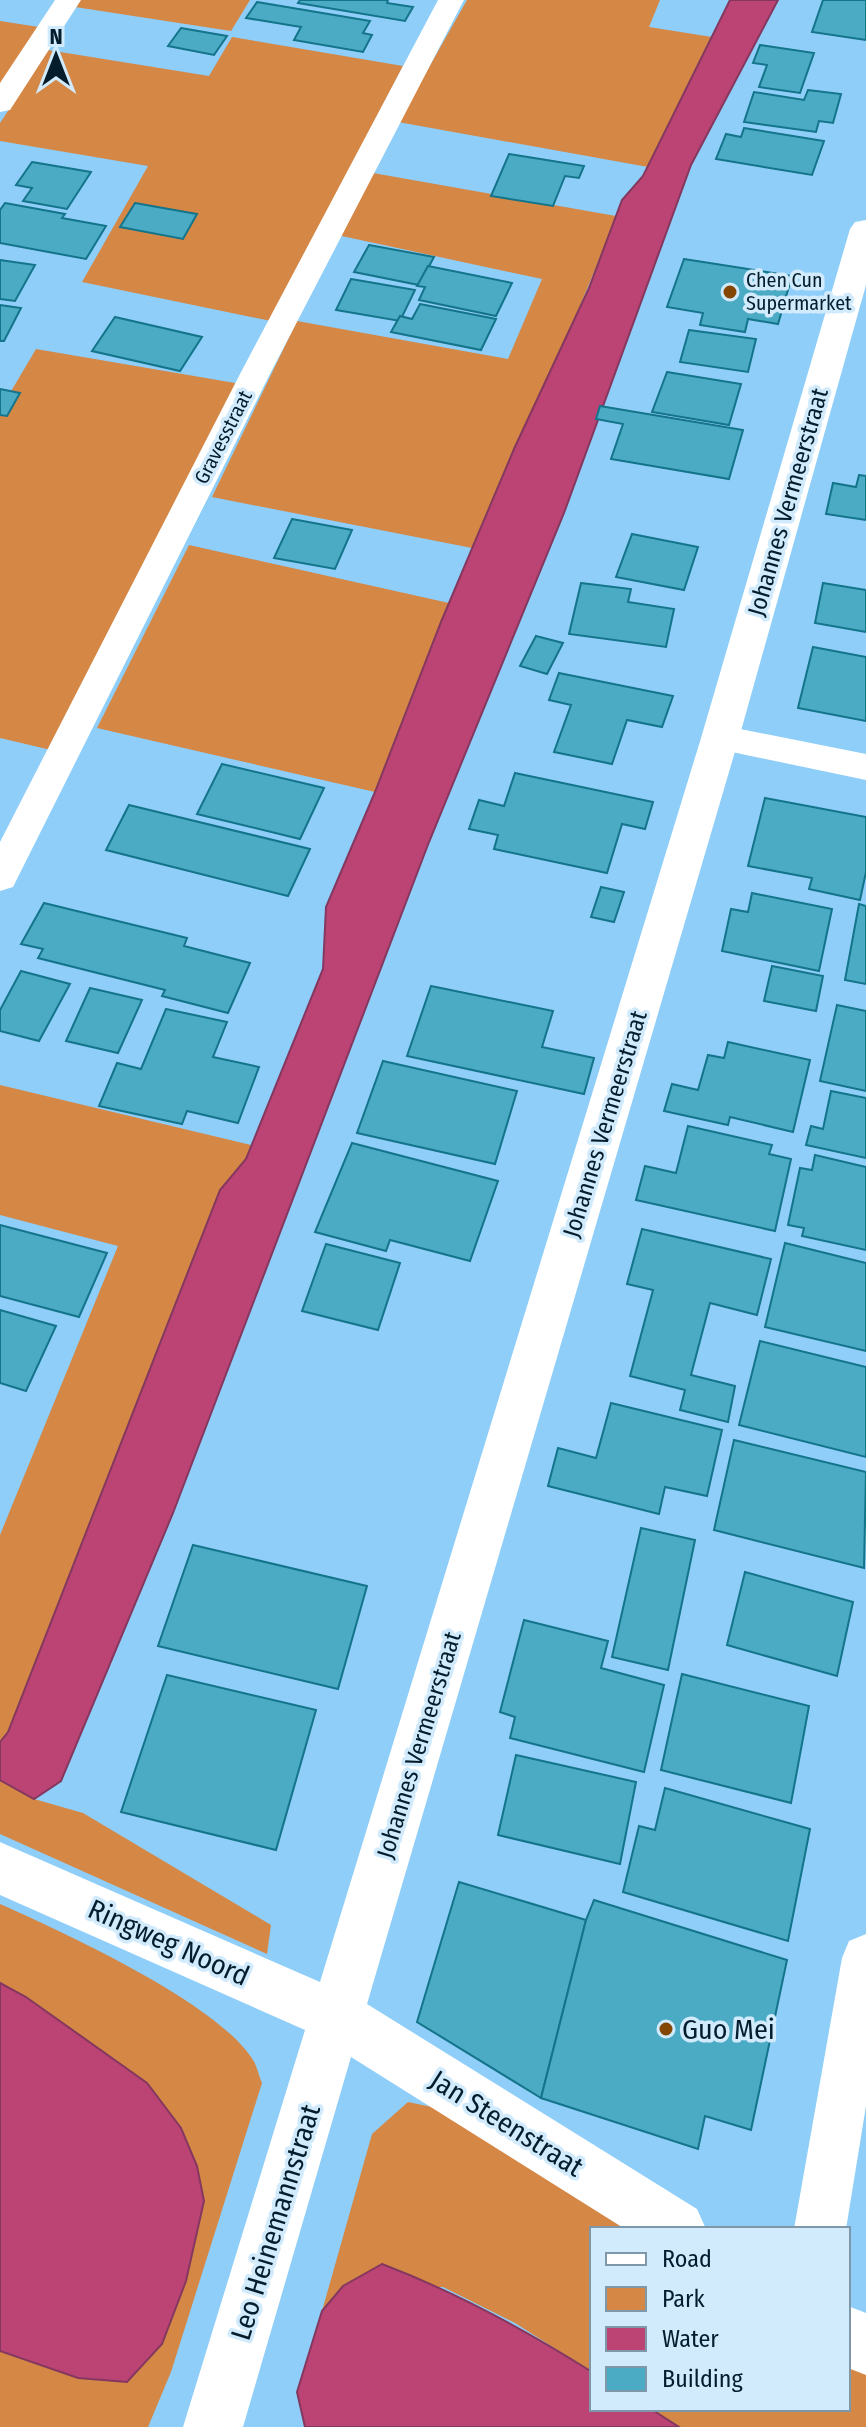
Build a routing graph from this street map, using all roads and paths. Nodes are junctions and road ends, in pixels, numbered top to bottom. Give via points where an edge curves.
1 (68, 0) edge
2 (451, 0) edge
3 (0, 104) edge
4 (866, 229) edge
5 (720, 738) junction
6 (866, 767) edge
7 (0, 877) edge
8 (0, 1868) edge
9 (866, 1958) edge
10 (337, 2017) junction
11 (674, 2227) edge
12 (820, 2227) edge
13 (213, 2427) edge

1 - 3 street
2 - 7 street, Gravesstraat
4 - 5 street, Johannes Vermeerstraat
5 - 6 street
5 - 10 street, Johannes Vermeerstraat
8 - 10 street, Ringweg Noord
9 - 12 street
10 - 11 street, Jan Steenstraat
10 - 13 street, Leo Heinemannstraat

